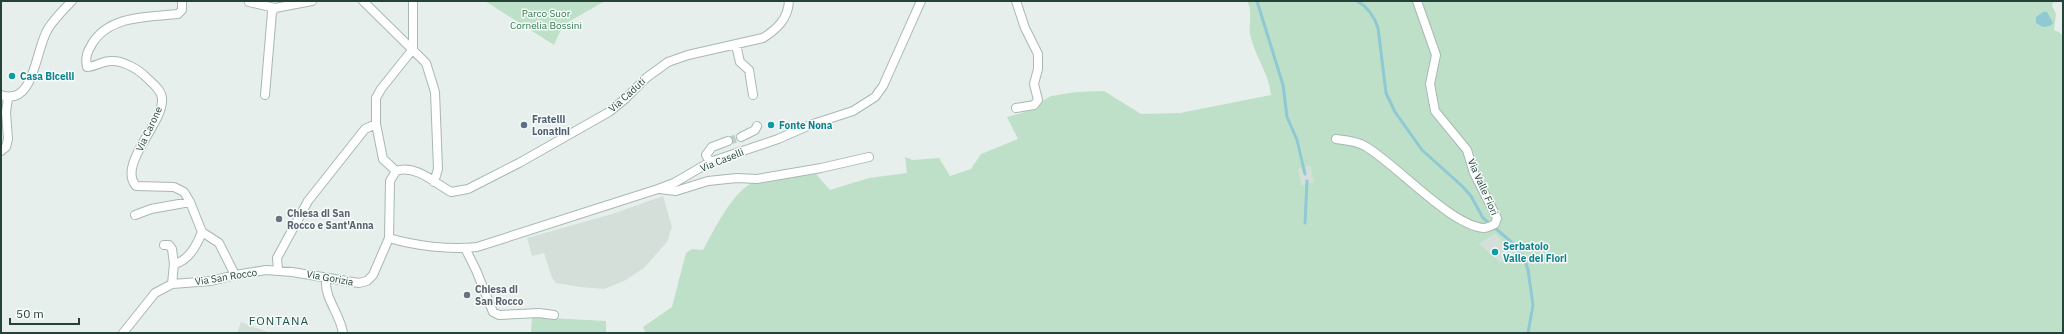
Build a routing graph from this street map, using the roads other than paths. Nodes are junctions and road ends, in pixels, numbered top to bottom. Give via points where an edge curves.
1 (72, 1) edge
2 (182, 1) edge
3 (312, 1) edge
4 (363, 1) edge
5 (413, 1) edge
6 (789, 1) edge
7 (921, 1) edge
8 (1016, 1) edge
9 (1417, 1) edge
10 (249, 2) edge
11 (275, 8) junction
12 (736, 45) junction
13 (413, 49) junction
14 (265, 95) dead end
15 (753, 95) dead end
16 (5, 96) edge
17 (1016, 108) dead end
18 (376, 124) junction
19 (757, 126) dead end
20 (741, 137) tunnel mouth
21 (1336, 139) dead end
22 (728, 141) tunnel mouth
23 (1, 151) edge
24 (869, 157) dead end
25 (710, 162) junction
26 (396, 171) junction
27 (434, 182) junction
28 (658, 189) junction
29 (190, 202) junction
30 (135, 215) dead end
31 (202, 232) junction
32 (389, 238) junction
33 (164, 245) dead end
34 (465, 248) junction
35 (174, 264) junction
36 (278, 270) junction
37 (235, 275) junction
38 (326, 278) junction
39 (172, 284) junction
40 (554, 314) dead end
41 (123, 333) edge
42 (343, 333) edge

1 - 16 street via 48,28 39,47 31,81 18,95
2 - 29 street, Via Carone via 182,10 178,14 131,18 102,32 87,52 85,61 87,67 111,61 126,64 141,72 160,91 163,100 160,110 134,161 132,182 136,186 179,188
3 - 11 street
4 - 13 street
5 - 13 street
6 - 12 street, Via Caduti via 784,20 773,31 763,38
7 - 25 street, Via Caselli via 883,86 875,97 853,111
8 - 17 street via 1025,28 1038,54 1034,84 1038,100 1034,105
9 - 21 street, Via Valle Fiori via 1436,55 1430,84 1436,111 1467,150 1474,173 1497,218 1495,224 1483,228 1468,224 1437,204 1365,146
10 - 11 street
11 - 14 street via 272,12
12 - 15 street via 740,62 749,70
12 - 27 street, Via Caduti via 668,62 646,78 609,112 526,160 468,189 451,192
13 - 18 street via 376,98
13 - 27 street via 426,63 434,92 438,169
16 - 23 street via 8,139 6,147
18 - 26 street via 383,159
18 - 36 street via 365,129 308,201 277,258
19 - 20 street via 755,130
22 - 25 street via 712,147 706,155
24 - 28 street via 757,179 708,181 676,191
25 - 28 street, Via Caselli via 674,183
26 - 27 street via 404,168 413,170
26 - 32 street, Via Gorizia via 390,181
28 - 34 street, Via Caselli via 518,235
29 - 30 street via 151,209
29 - 31 street, Via Carone
31 - 35 street via 194,249 182,262
31 - 37 street via 219,243
32 - 34 street, Via Caselli
32 - 38 street, Via Gorizia via 373,275 367,281 358,283
33 - 35 street via 169,245 172,249
34 - 40 street via 493,312 499,315
35 - 39 street
36 - 37 street, Via San Rocco
36 - 38 street, Via Gorizia
37 - 39 street, Via San Rocco via 210,281
38 - 42 street via 325,289
39 - 41 street, Via San Rocco via 155,293

